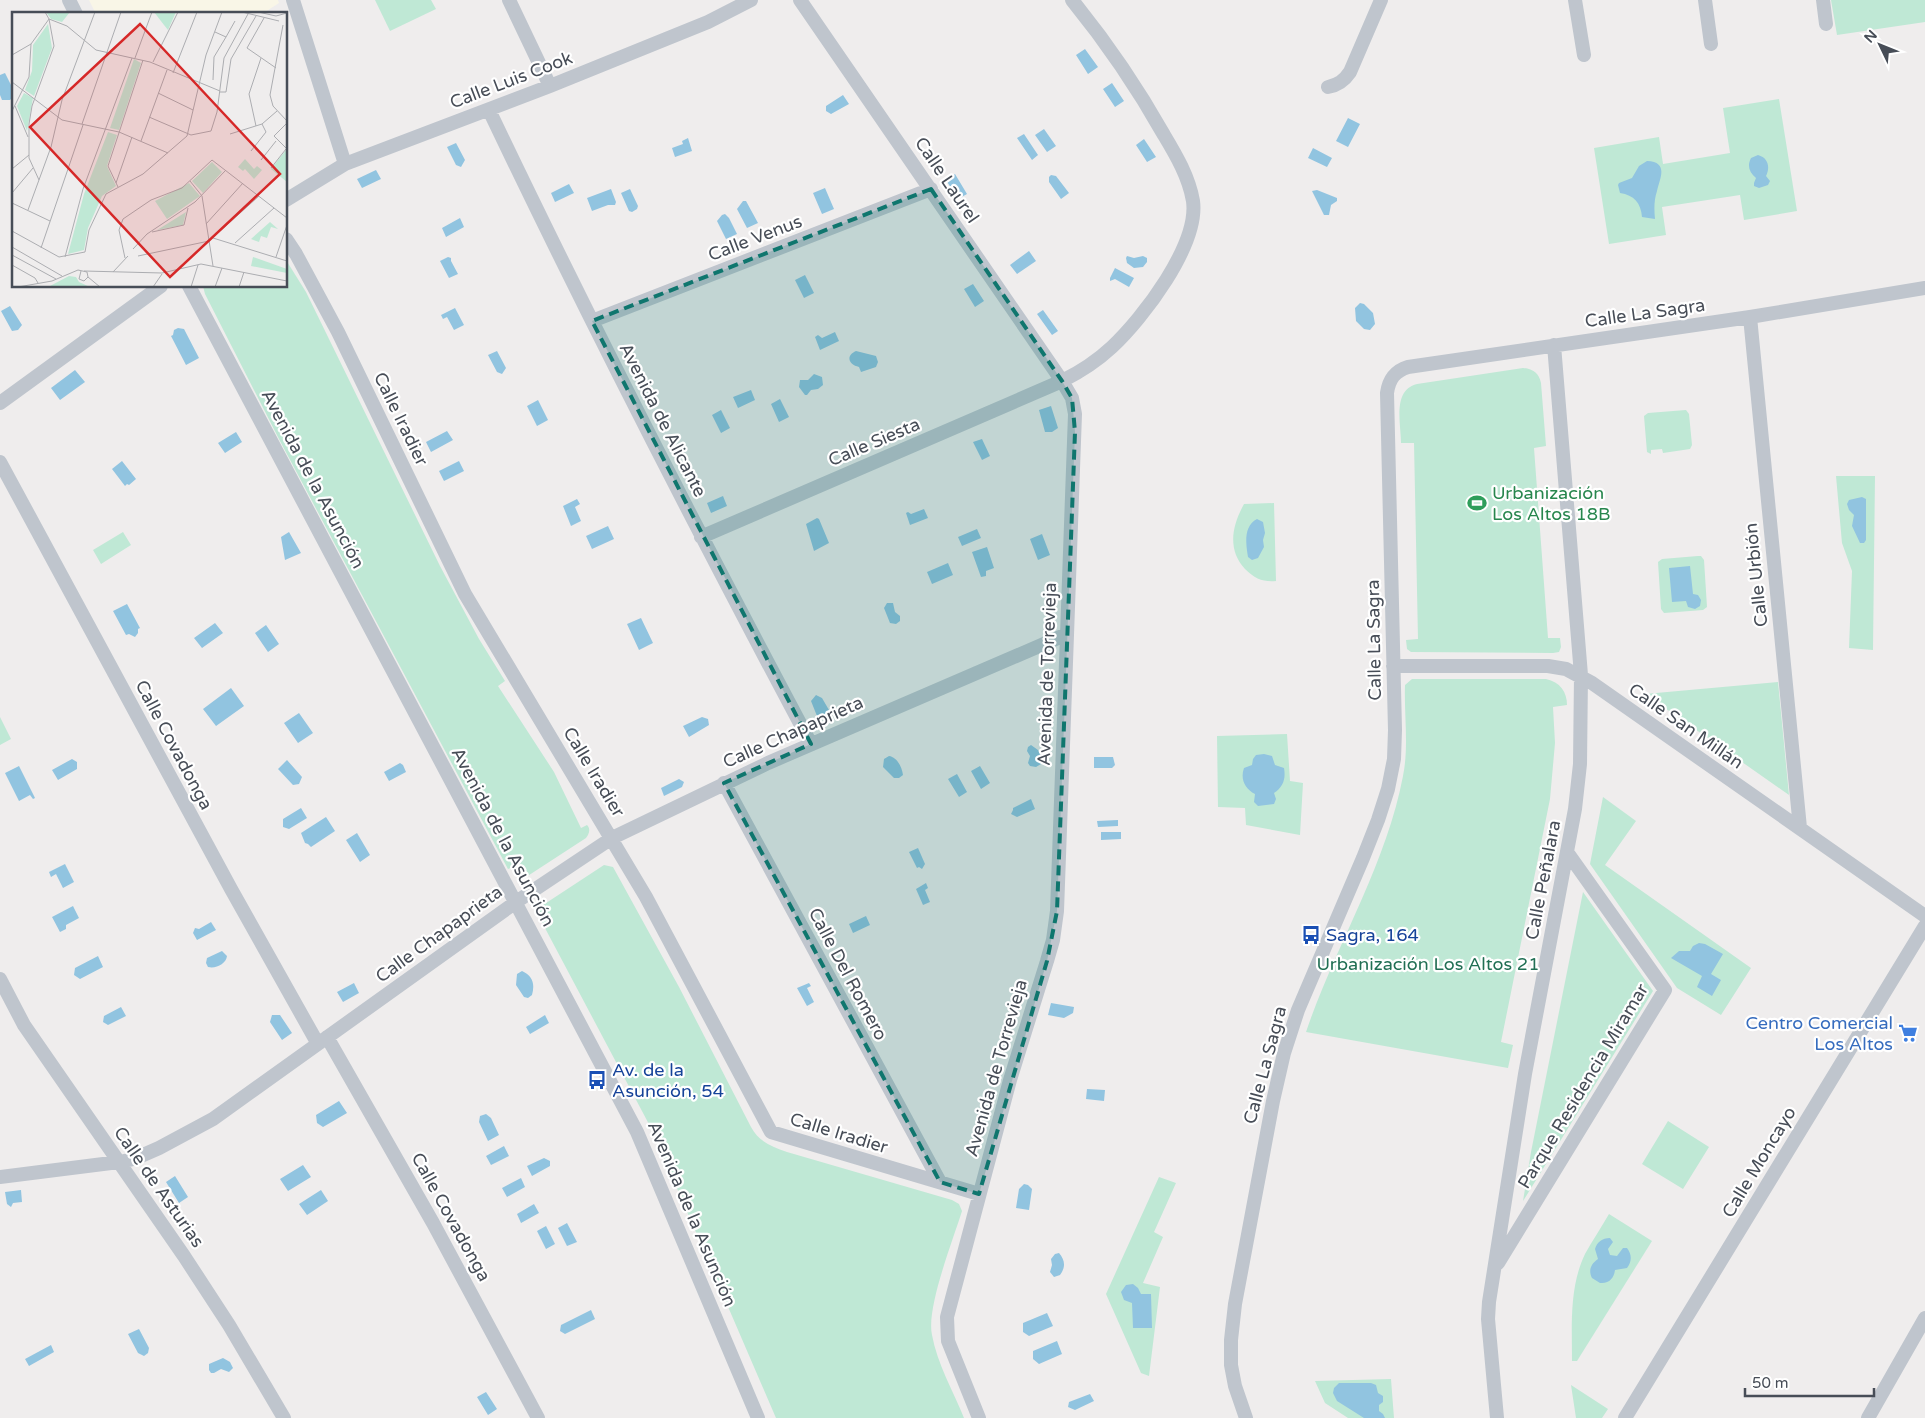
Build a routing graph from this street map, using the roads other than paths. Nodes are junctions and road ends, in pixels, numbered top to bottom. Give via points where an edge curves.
1 (69, 0) edge
2 (293, 0) edge
3 (509, 0) edge
4 (752, 0) edge
5 (800, 0) edge
6 (1072, 0) edge
7 (1381, 0) edge
8 (1575, 0) edge
9 (1705, 0) edge
10 (1823, 0) edge
11 (75, 12) edge
12 (1826, 24) dead end
13 (1712, 44) dead end
14 (1584, 55) dead end
15 (550, 86) junction
16 (1328, 87) dead end
17 (489, 110) junction
18 (345, 164) junction
19 (931, 189) junction
20 (288, 199) edge
21 (288, 242) edge
22 (158, 288) edge
23 (190, 288) edge
24 (1925, 288) edge
25 (1750, 317) junction
26 (592, 321) junction
27 (1554, 344) junction
28 (1062, 381) junction
29 (0, 403) edge
30 (0, 462) edge
31 (701, 537) junction
32 (1067, 634) junction
33 (1393, 666) junction
34 (1580, 676) junction
35 (811, 744) junction
36 (724, 783) junction
37 (1800, 828) junction
38 (612, 838) junction
39 (1567, 852) junction
40 (516, 902) junction
41 (1925, 916) edge
42 (1925, 926) edge
43 (0, 979) edge
44 (322, 1041) junction
45 (119, 1162) junction
46 (0, 1177) edge
47 (940, 1182) junction
48 (979, 1194) junction
49 (1495, 1269) junction
50 (1925, 1318) edge
51 (284, 1418) edge
52 (538, 1418) edge
53 (758, 1418) edge
54 (979, 1418) edge
55 (1246, 1418) edge
56 (1497, 1418) edge
57 (1624, 1418) edge
58 (1868, 1418) edge

1 - 11 street
2 - 18 street
3 - 15 street
4 - 15 street, Calle Luis Cook via 708,22
5 - 19 street, Calle Laurel
6 - 28 street via 1126,71 1152,112 1182,168 1193,210 1189,231 1166,279 1132,327 1093,362
7 - 16 street via 1350,72 1345,80
8 - 14 street
9 - 13 street
10 - 12 street
15 - 17 street, Calle Luis Cook
17 - 18 street, Calle Luis Cook
17 - 26 street, Avenida de Alicante
18 - 20 street, Calle Luis Cook
19 - 26 street, Calle Venus
19 - 28 street, Calle Laurel
21 - 38 street, Calle Iradier via 342,340 465,594
22 - 29 street
23 - 40 street, Avenida de la Asunción
24 - 25 street, Calle La Sagra
25 - 27 street, Calle La Sagra
25 - 37 street, Calle Urbión
26 - 31 street, Avenida de Alicante
27 - 33 street, Calle La Sagra via 1408,367 1391,379 1387,393
27 - 34 street, Calle Peñalara
28 - 31 street, Calle Siesta
28 - 32 street, Avenida de Torrevieja via 1072,398 1075,414
30 - 44 street, Calle Covadonga via 221,872
31 - 35 street, Avenida de Alicante
32 - 35 street, Calle Chapaprieta
32 - 48 street, Avenida de Torrevieja via 1057,910 1053,940
33 - 34 street, Calle San Millán via 1548,666 1566,669
33 - 55 street, Calle La Sagra via 1394,759 1388,789 1364,858 1298,1010 1273,1101 1231,1340 1235,1386
34 - 37 street, Calle San Millán
34 - 39 street, Calle Peñalara via 1580,764
35 - 36 street, Calle Chapaprieta
36 - 38 street, Calle Chapaprieta
36 - 47 street, Calle Del Romero
37 - 41 street, Calle San Millán
38 - 40 street, Calle Chapaprieta
38 - 47 street, Calle Iradier via 666,932 771,1132
39 - 49 street, Calle Peñalara via 1525,1074
39 - 49 street, Parque Residencia Miramar via 1665,990
40 - 44 street, Calle Chapaprieta
40 - 53 street, Avenida de la Asunción via 637,1132
42 - 57 street, Calle Moncayo
43 - 45 street, Calle de Asturias via 30,1033
44 - 45 street, Calle Chapaprieta via 206,1123 159,1148
44 - 52 street, Calle Covadonga via 433,1223
45 - 46 street, Calle Chapaprieta
45 - 51 street, Calle de Asturias via 229,1326
47 - 48 street, Calle Iradier
48 - 54 street, Avenida de Torrevieja via 946,1327 948,1341
49 - 56 street, Calle Peñalara via 1488,1319
50 - 58 street

